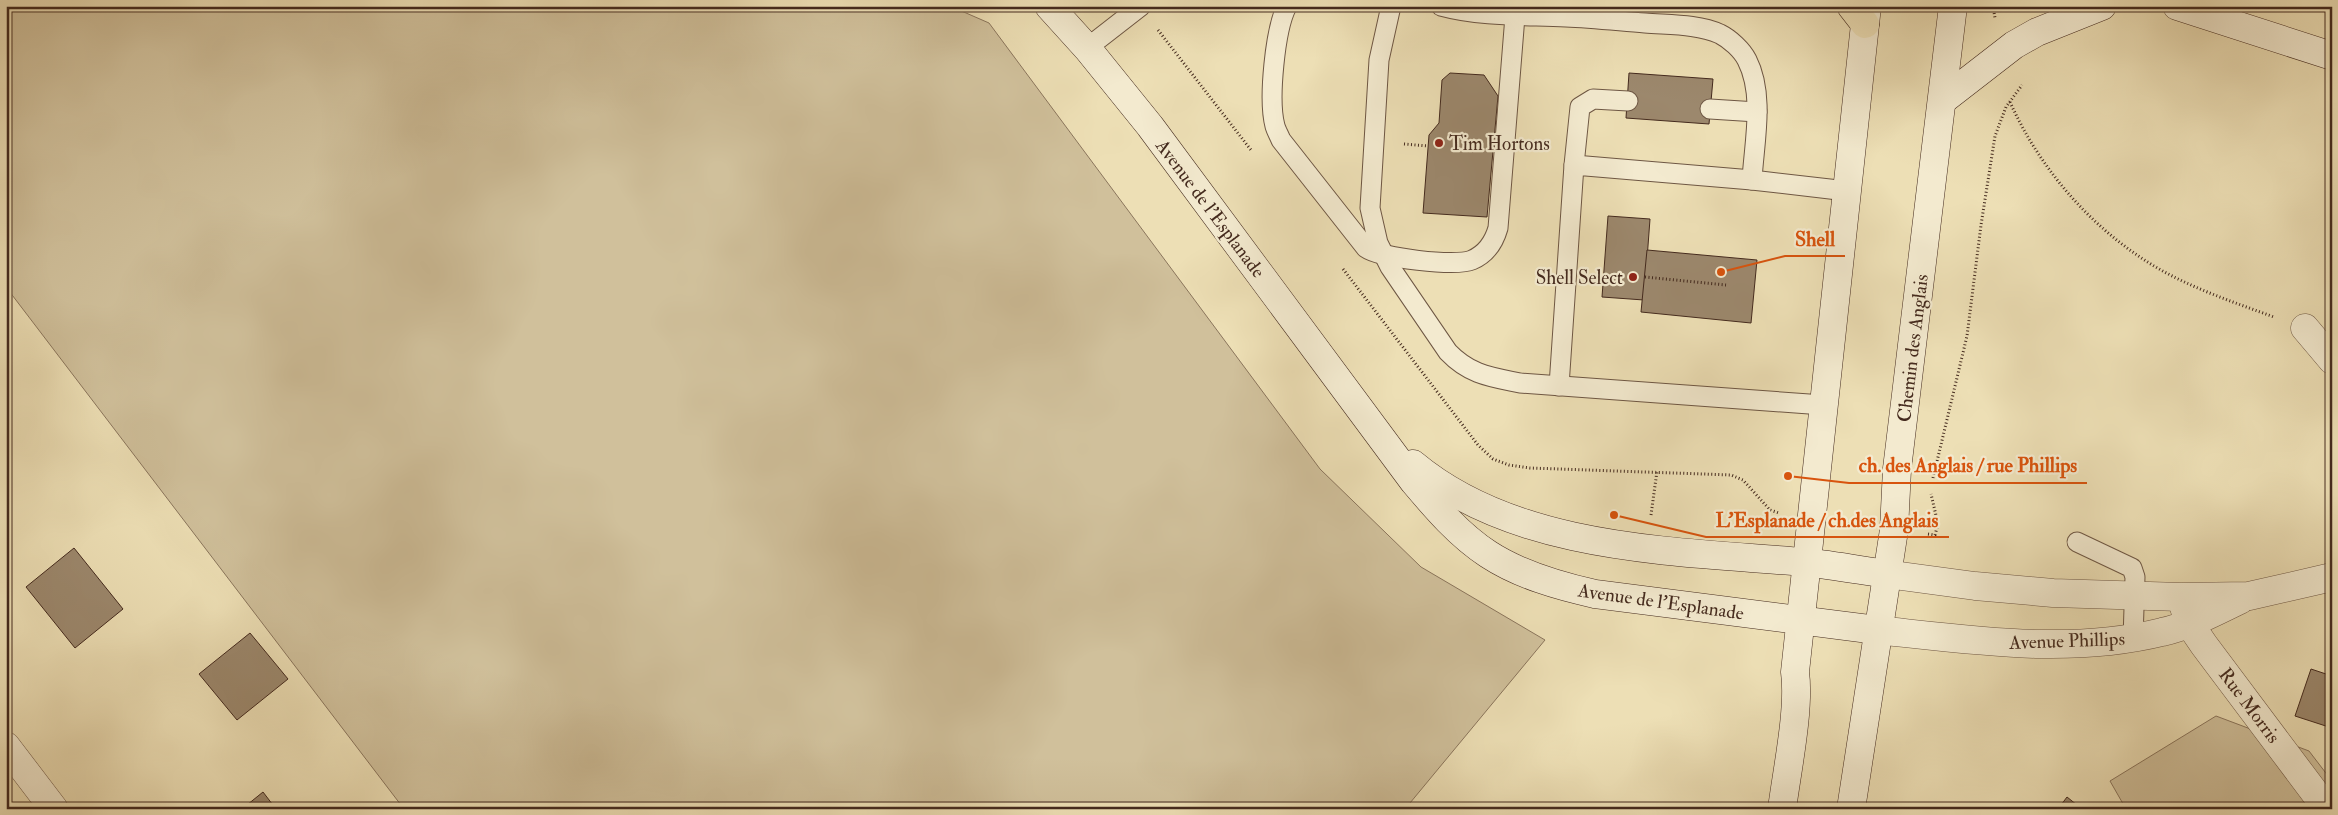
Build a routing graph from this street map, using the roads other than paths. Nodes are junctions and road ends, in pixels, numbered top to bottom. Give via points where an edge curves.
1 (1049, 6) edge
2 (1141, 6) edge
3 (1287, 6) edge
4 (1391, 6) edge
5 (1441, 6) edge
6 (1953, 6) edge
7 (2102, 6) edge
8 (2177, 6) edge
9 (1861, 12) edge
10 (1515, 16) junction
11 (1088, 48) junction
12 (2332, 56) edge
13 (1943, 100) junction
14 (1628, 101) dead end
15 (1710, 109) dead end
16 (1757, 112) junction
17 (1574, 165) junction
18 (1752, 180) junction
19 (1847, 191) junction
20 (1384, 256) junction
21 (2305, 328) road end
22 (2332, 360) edge
23 (1559, 386) junction
24 (1823, 406) junction
25 (1365, 415) junction
26 (2077, 542) dead end
27 (1806, 563) junction
28 (1886, 574) junction
29 (2332, 578) edge
30 (2249, 596) junction
31 (2135, 597) junction
32 (2181, 597) junction
33 (1800, 620) junction
34 (2189, 623) junction
35 (1877, 630) junction
36 (2133, 638) junction
37 (6, 746) edge
38 (54, 809) edge
39 (1782, 809) edge
40 (1851, 809) edge
41 (2327, 809) edge

1 - 11 street, Avenue de l'Esplanade
2 - 11 lane
3 - 20 lane via 1279,28 1272,89 1275,127 1281,140 1359,241 1373,253
4 - 20 lane via 1379,60 1370,208
5 - 10 lane via 1459,11
6 - 13 street, Chemin des Anglais
7 - 13 street via 2037,32 2014,45
8 - 12 street
9 - 19 street
10 - 16 lane via 1677,25 1721,34 1747,59 1753,75
10 - 20 lane via 1502,196 1495,238 1482,255 1462,262
11 - 25 street, Avenue de l'Esplanade
13 - 28 street, Chemin des Anglais via 1897,469 1894,530
14 - 17 lane via 1593,99 1580,107
15 - 16 lane
16 - 18 lane
17 - 18 lane
17 - 23 lane
18 - 19 lane
19 - 24 street
20 - 23 lane via 1411,300 1459,363 1490,377
21 - 22 street
23 - 24 lane
24 - 27 street
25 - 27 street, Avenue de l'Esplanade via 1399,452 1438,483 1506,516 1562,533 1618,544
25 - 33 street, Avenue de l'Esplanade via 1442,514 1488,554 1508,565 1550,582 1616,598
26 - 31 lane via 2132,568
27 - 28 street, Avenue de l'Esplanade
27 - 33 street
28 - 31 street, Avenue Phillips via 2014,590
28 - 35 street, Chemin des Anglais
29 - 30 street, Avenue Phillips
30 - 32 street, Avenue Phillips
30 - 34 street, Avenue Phillips
31 - 32 street, Avenue Phillips
31 - 36 lane
32 - 34 street, Rue Morris
33 - 35 street, Avenue de l'Esplanade
33 - 39 street via 1793,721
34 - 36 street, Avenue Phillips
34 - 41 street, Rue Morris
35 - 36 street, Avenue Phillips via 2049,644
35 - 40 street, Chemin des Anglais
37 - 38 street

